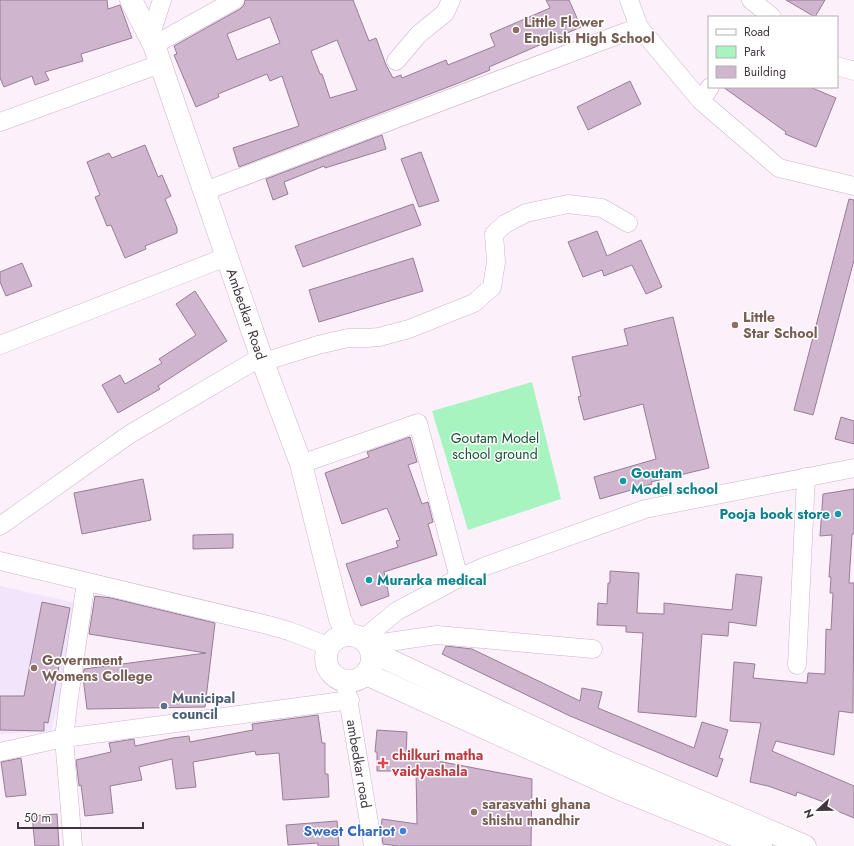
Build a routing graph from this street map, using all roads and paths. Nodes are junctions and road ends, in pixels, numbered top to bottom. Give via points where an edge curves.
1 (131, 0) edge
2 (162, 0) edge
3 (235, 0) edge
4 (451, 0) edge
5 (629, 0) edge
6 (639, 27) junction
7 (155, 49) junction
8 (396, 61) dead end
9 (838, 66) edge
10 (854, 71) edge
11 (706, 94) edge
12 (0, 122) edge
13 (854, 186) edge
14 (205, 192) junction
15 (628, 223) dead end
16 (226, 257) junction
17 (0, 345) edge
18 (262, 360) junction
19 (301, 464) junction
20 (854, 468) edge
21 (806, 477) junction
22 (0, 526) edge
23 (0, 561) edge
24 (459, 578) junction
25 (86, 582) junction
26 (362, 642) junction
27 (328, 646) junction
28 (592, 649) dead end
29 (797, 665) dead end
30 (354, 685) junction
31 (64, 738) junction
32 (0, 752) edge
33 (73, 846) edge
34 (373, 846) edge
35 (761, 846) edge
36 (805, 846) edge

1 - 7 main road, Ambedkar Road
2 - 7 street
3 - 7 street
4 - 8 street via 445,13 419,34
5 - 6 street
6 - 11 street
6 - 14 street
7 - 12 street
7 - 14 main road, Ambedkar Road
9 - 10 street
11 - 13 street via 779,168
14 - 16 main road, Ambedkar Road
15 - 18 street via 602,208 568,204 526,213 505,224 494,234 496,262 492,287 474,303 409,329 379,337 348,338
16 - 17 street
16 - 18 main road, Ambedkar Road
18 - 19 main road, Ambedkar Road
18 - 22 street via 130,434
19 - 24 street via 418,423
19 - 26 main road, Ambedkar Road via 340,619
20 - 21 street
21 - 24 street via 645,509
21 - 29 street
23 - 25 street
24 - 26 street via 396,611
25 - 27 street via 268,625
25 - 31 street
26 - 27 main road via 340,636
26 - 28 street via 437,635
26 - 30 main road via 372,660 370,668
26 - 36 main road via 604,761
27 - 30 main road via 326,661 332,674
30 - 31 street
30 - 34 street, ambedkar road
30 - 35 main road via 566,764
31 - 32 street
31 - 33 street

